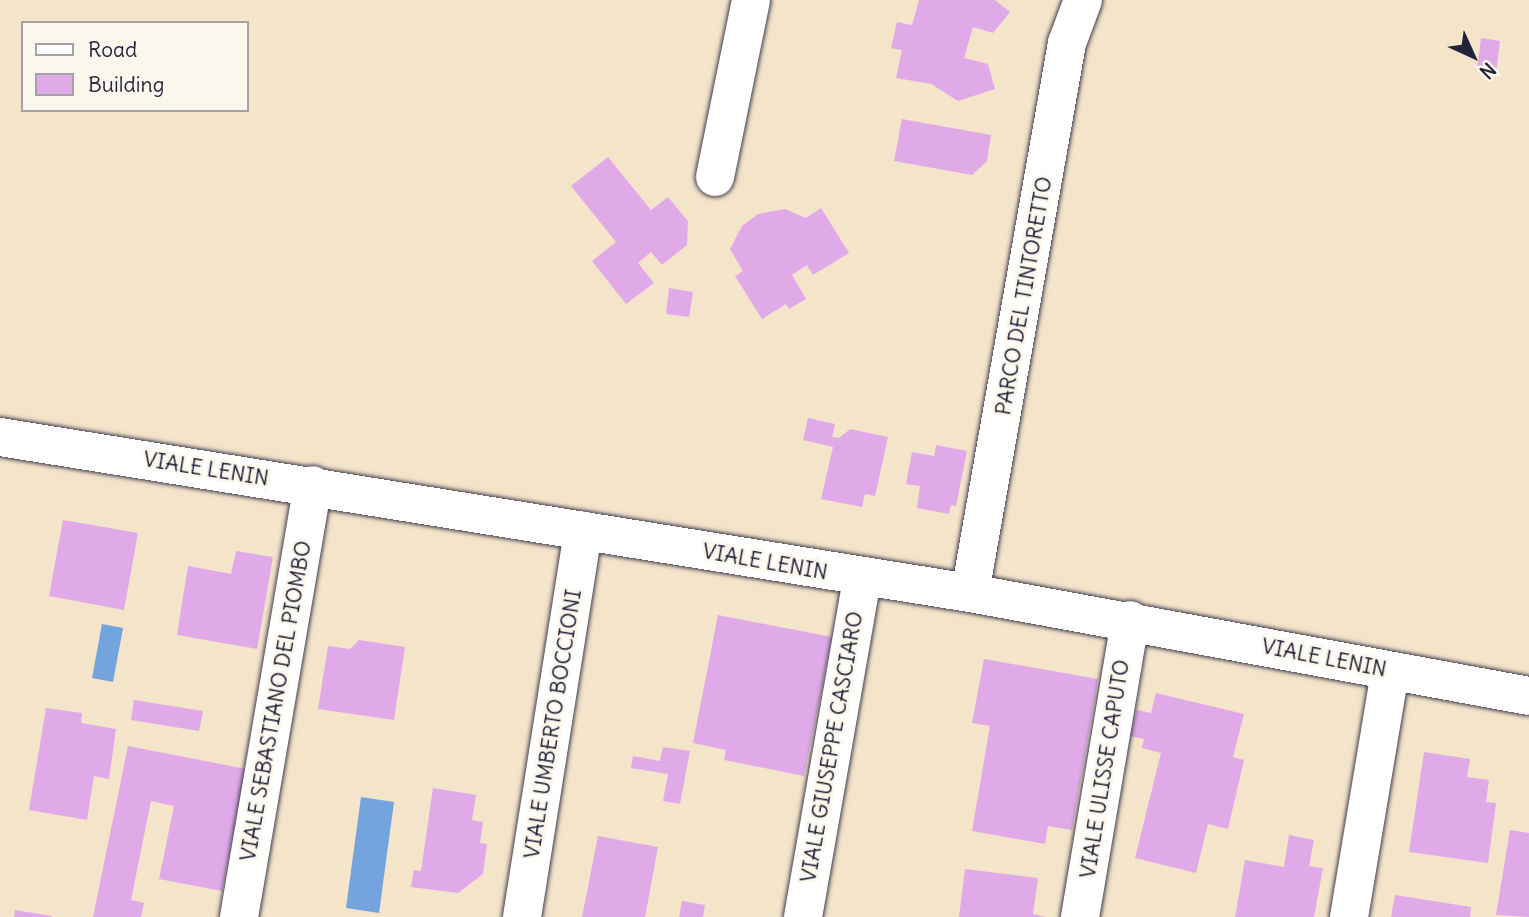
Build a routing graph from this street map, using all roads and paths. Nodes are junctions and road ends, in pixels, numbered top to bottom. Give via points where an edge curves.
1 (751, 0) edge
2 (1083, 0) edge
3 (715, 177) dead end
4 (0, 437) edge
5 (313, 485) junction
6 (583, 531) junction
7 (862, 578) junction
8 (970, 593) junction
9 (1130, 620) junction
10 (1390, 671) junction
11 (1529, 696) edge
12 (239, 917) edge
13 (522, 917) edge
14 (803, 917) edge
15 (1080, 917) edge
16 (1349, 917) edge

1 - 3 street
2 - 8 street, PARCO DEL TINTORETTO via 1067,43
4 - 5 street, VIALE LENIN
5 - 6 street, VIALE LENIN
5 - 12 street, VIALE SEBASTIANO DEL PIOMBO
6 - 7 street, VIALE LENIN
6 - 13 street, VIALE UMBERTO BOCCIONI
7 - 8 street, VIALE LENIN
7 - 14 street, VIALE GIUSEPPE CASCIARO
8 - 9 street, VIALE LENIN
9 - 10 street, VIALE LENIN
9 - 15 street, VIALE ULISSE CAPUTO
10 - 11 street, VIALE LENIN
10 - 16 street

